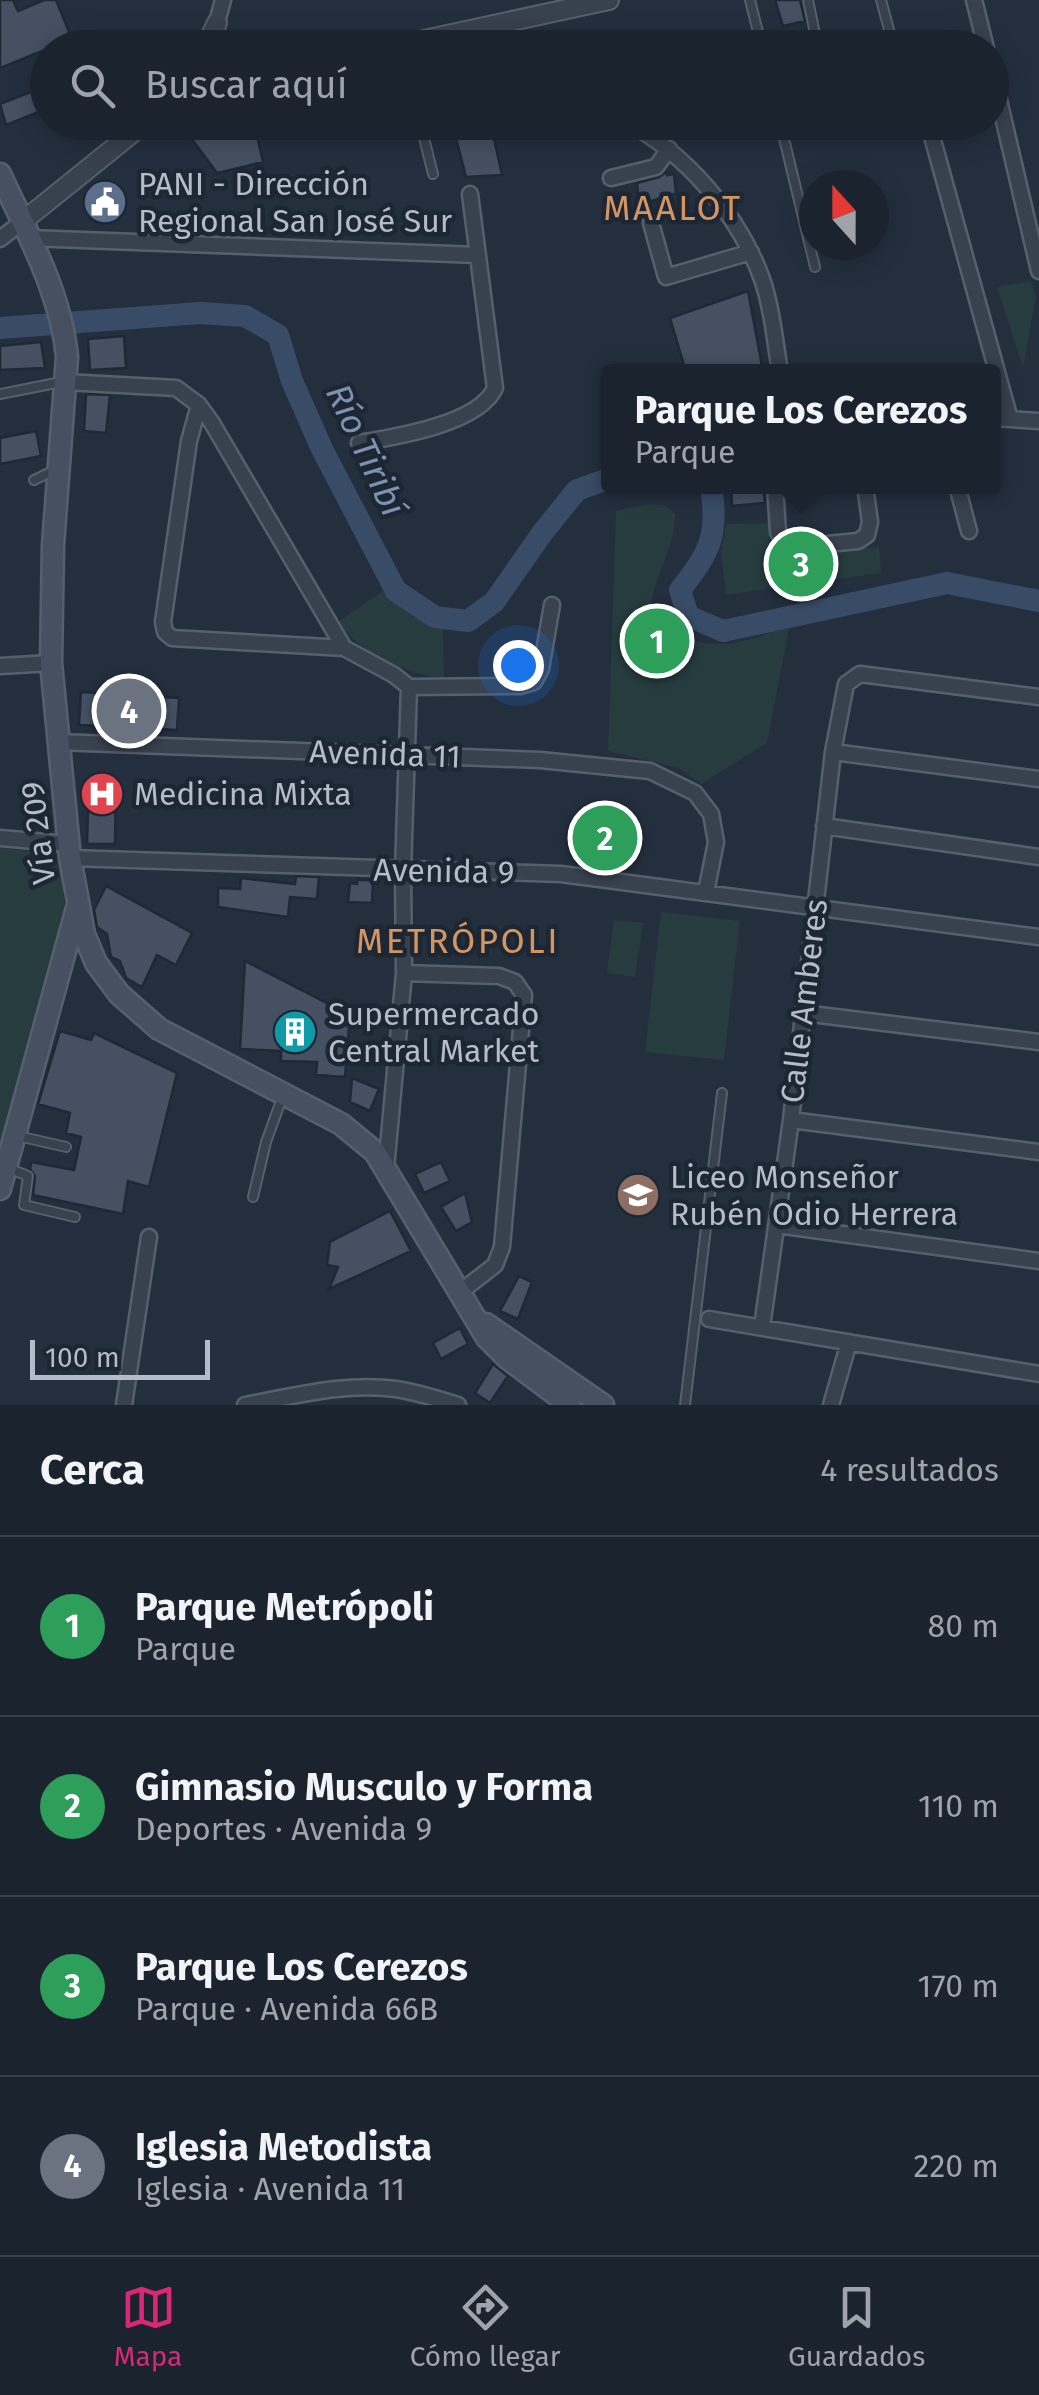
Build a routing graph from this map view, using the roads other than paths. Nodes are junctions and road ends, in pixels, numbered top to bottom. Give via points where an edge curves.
1 (223, 0) edge
2 (609, 0) edge
3 (750, 0) edge
4 (808, 0) edge
5 (881, 0) edge
6 (974, 0) edge
7 (533, 8) edge
8 (217, 23) joint
9 (214, 30) edge
10 (455, 30) edge
11 (758, 30) edge
12 (814, 30) edge
13 (889, 30) edge
14 (982, 30) edge
15 (126, 140) edge
16 (424, 140) edge
17 (655, 140) edge
18 (784, 140) edge
19 (933, 140) edge
20 (1008, 140) edge
21 (669, 149) junction
22 (0, 174) edge
23 (433, 174) dead end
24 (610, 178) dead end
25 (470, 194) dead end
26 (651, 223) dead end
27 (26, 230) junction
28 (0, 239) edge
29 (751, 252) junction
30 (478, 255) junction
31 (815, 267) dead end
32 (1039, 271) edge
33 (778, 364) edge
34 (995, 364) edge
35 (65, 382) junction
36 (1001, 386) edge
37 (0, 394) edge
38 (200, 405) junction
39 (1001, 418) edge
40 (1010, 419) junction
41 (1039, 421) edge
42 (358, 443) dead end
43 (59, 468) junction
44 (34, 480) dead end
45 (776, 494) edge
46 (866, 494) edge
47 (959, 494) edge
48 (970, 531) dead end
49 (552, 605) dead end
50 (344, 648) junction
51 (51, 663) junction
52 (0, 666) edge
53 (409, 687) junction
54 (1039, 697) edge
55 (58, 742) junction
56 (833, 752) junction
57 (405, 754) junction
58 (1039, 779) edge
59 (824, 826) junction
60 (0, 838) edge
61 (69, 851) junction
62 (1039, 856) edge
63 (402, 870) junction
64 (706, 892) junction
65 (77, 906) junction
66 (815, 908) junction
67 (1039, 937) edge
68 (404, 973) junction
69 (803, 1013) junction
70 (1039, 1042) edge
71 (722, 1093) dead end
72 (284, 1094) junction
73 (791, 1120) junction
74 (14, 1135) junction
75 (66, 1147) dead end
76 (1039, 1152) edge
77 (5, 1163) edge
78 (386, 1169) junction
79 (0, 1190) edge
80 (252, 1196) dead end
81 (74, 1218) dead end
82 (777, 1225) junction
83 (149, 1237) dead end
84 (1039, 1261) edge
85 (459, 1292) junction
86 (708, 1319) dead end
87 (762, 1327) junction
88 (848, 1342) junction
89 (1039, 1374) edge
90 (567, 1400) edge
91 (429, 1401) edge
92 (124, 1405) edge
93 (245, 1405) edge
94 (458, 1405) edge
95 (603, 1405) edge
96 (685, 1405) edge
97 (831, 1405) edge

1 - 8 street
2 - 7 street
3 - 11 lane
4 - 12 lane
5 - 13 lane
6 - 14 street
7 - 10 street
8 - 9 street
15 - 27 street
16 - 23 lane
17 - 21 street
18 - 31 lane
19 - 34 street
20 - 32 street
21 - 24 street via 656,167
21 - 29 street
22 - 27 main road, Vía 209
25 - 30 street
26 - 29 street via 666,278
27 - 28 street
27 - 30 street
27 - 35 main road, Vía 209 via 59,309
29 - 33 street
30 - 42 street via 491,398 453,420
35 - 37 lane
35 - 38 street via 162,385
35 - 43 main road, Vía 209
36 - 40 street
38 - 50 street
38 - 50 street via 188,441 165,632 172,638
39 - 40 street
40 - 41 street
43 - 44 lane
43 - 51 main road, Vía 209
45 - 46 street via 786,548 858,541 870,522
47 - 48 street
49 - 53 street via 534,682
50 - 53 street
51 - 52 street
51 - 55 main road, Vía 209
53 - 57 street
54 - 56 street, Calle Amberes via 860,674 846,684
55 - 57 street, Avenida 11
55 - 61 main road, Vía 209
56 - 58 street
56 - 59 street, Calle Amberes
57 - 63 street
57 - 64 street, Avenida 11 via 650,771 682,784 703,801 716,828
59 - 62 street
59 - 66 street, Calle Amberes
60 - 61 street, Avenida 9
61 - 63 street, Avenida 9
61 - 65 main road, Vía 209
63 - 64 street, Avenida 9 via 560,874
63 - 68 street
64 - 66 street, Avenida 9
65 - 72 main road, Vía 209 via 96,963 133,1008
65 - 74 main road
66 - 67 street, Avenida 9
66 - 69 street, Calle Amberes
68 - 78 street
68 - 85 street via 509,978 520,986 524,1007 502,1247 494,1266
69 - 70 street
69 - 73 street, Calle Amberes
71 - 96 lane
72 - 78 main road, Vía 209 via 360,1136
72 - 80 lane
73 - 76 street
73 - 82 street, Calle Amberes
74 - 75 lane
74 - 77 main road
77 - 79 main road
77 - 81 lane via 28,1176 24,1204
78 - 85 main road, Vía 209
82 - 84 street
82 - 87 street, Calle Amberes
83 - 92 street
85 - 90 main road, Vía 209 via 487,1338
86 - 87 street
87 - 88 street
88 - 89 street
88 - 97 street
90 - 95 main road, Vía 209
91 - 93 street via 369,1386
91 - 94 street

